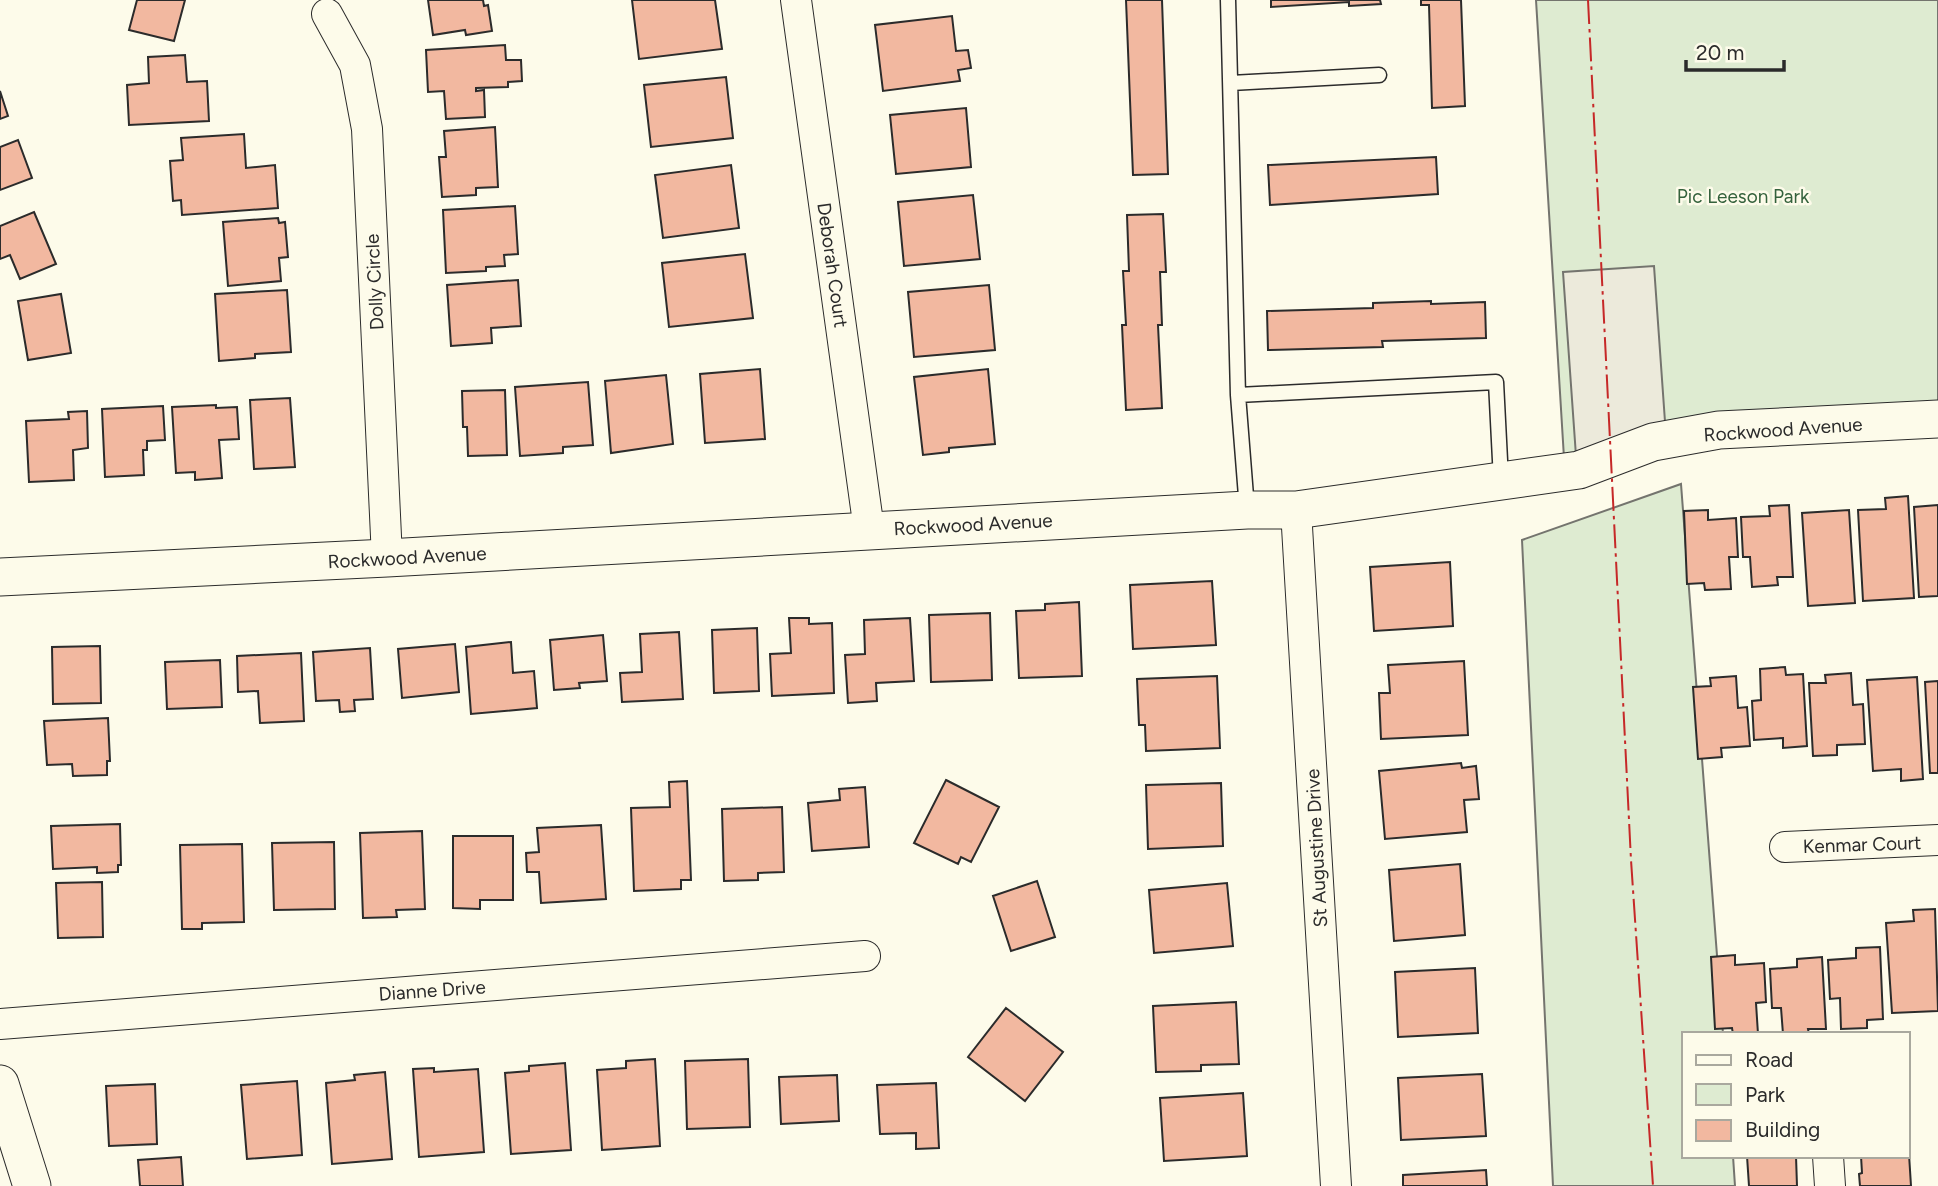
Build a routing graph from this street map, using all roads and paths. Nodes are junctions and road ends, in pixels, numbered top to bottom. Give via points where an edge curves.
1 (796, 0) edge
2 (1228, 0) edge
3 (327, 14) dead end
4 (1379, 75) dead end
5 (1231, 83) junction
6 (1238, 395) junction
7 (1938, 419) edge
8 (1501, 483) junction
9 (1247, 510) junction
10 (1296, 510) junction
11 (869, 530) junction
12 (387, 558) junction
13 (0, 577) edge
14 (1938, 841) edge
15 (1785, 847) dead end
16 (865, 956) dead end
17 (0, 1024) edge
18 (0, 1084) edge
19 (1828, 1158) edge
20 (32, 1186) edge
21 (1336, 1186) edge
22 (1830, 1186) edge

1 - 11 street, Deborah Court
2 - 5 lane
3 - 12 street, Dolly Circle via 355,65 367,129
4 - 5 lane
5 - 6 lane
6 - 8 lane via 1496,382
6 - 9 lane
7 - 8 street, Rockwood Avenue via 1719,430 1653,442 1579,470
8 - 10 street, Rockwood Avenue
9 - 10 street, Rockwood Avenue
9 - 11 street, Rockwood Avenue
10 - 21 street, St Augustine Drive
11 - 12 street, Rockwood Avenue
12 - 13 street, Rockwood Avenue
14 - 15 street, Kenmar Court
16 - 17 street, Dianne Drive
18 - 20 street
19 - 22 street

